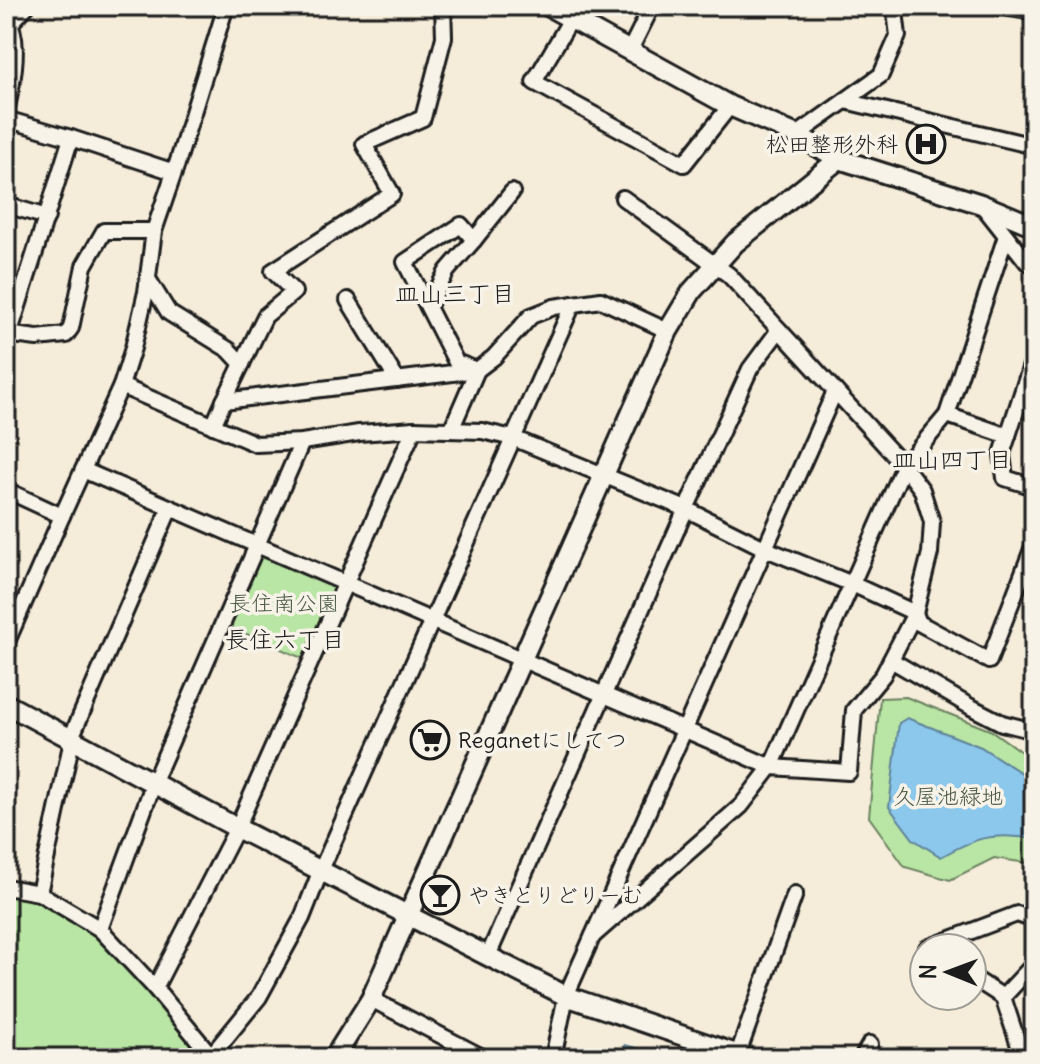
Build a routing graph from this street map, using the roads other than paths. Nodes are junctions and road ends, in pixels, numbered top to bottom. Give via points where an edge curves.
1 (27, 6) edge
2 (226, 6) edge
3 (443, 6) edge
4 (548, 6) edge
5 (652, 6) edge
6 (997, 6) edge
7 (892, 8) edge
8 (1034, 12) edge
9 (9, 19) edge
10 (571, 19) junction
11 (630, 50) junction
12 (8, 88) edge
13 (845, 101) junction
14 (730, 106) junction
15 (6, 112) edge
16 (6, 119) edge
17 (797, 135) junction
18 (71, 138) junction
19 (1034, 146) edge
20 (839, 159) junction
21 (174, 172) junction
22 (512, 192) dead end
23 (623, 198) dead end
24 (981, 204) junction
25 (6, 205) edge
26 (47, 217) junction
27 (1034, 226) edge
28 (154, 231) junction
29 (1006, 236) junction
30 (474, 240) junction
31 (1034, 264) edge
32 (715, 265) junction
33 (148, 279) junction
34 (348, 300) dead end
35 (573, 304) junction
36 (428, 307) junction
37 (779, 330) junction
38 (668, 331) junction
39 (8, 334) edge
40 (1034, 356) edge
41 (242, 364) junction
42 (477, 370) junction
43 (397, 380) junction
44 (121, 386) junction
45 (835, 391) junction
46 (224, 401) junction
47 (947, 415) junction
48 (213, 426) junction
49 (414, 429) junction
50 (451, 430) junction
51 (1008, 436) junction
52 (513, 438) junction
53 (302, 442) junction
54 (904, 466) junction
55 (83, 470) junction
56 (603, 475) junction
57 (1034, 487) edge
58 (6, 490) edge
59 (170, 508) junction
60 (686, 509) junction
61 (62, 516) junction
62 (1034, 544) edge
63 (257, 545) junction
64 (766, 549) junction
65 (344, 582) junction
66 (852, 584) junction
67 (915, 613) junction
68 (433, 621) junction
69 (6, 644) edge
70 (523, 660) junction
71 (891, 660) junction
72 (603, 695) junction
73 (6, 704) edge
74 (686, 730) junction
75 (1034, 731) edge
76 (72, 739) junction
77 (771, 767) junction
78 (154, 783) junction
79 (237, 828) junction
80 (321, 870) junction
81 (6, 887) edge
82 (39, 893) junction
83 (795, 894) dead end
84 (409, 916) junction
85 (1034, 920) edge
86 (100, 929) junction
87 (969, 932) edge
88 (593, 936) junction
89 (488, 956) junction
90 (1034, 964) edge
91 (988, 987) edge
92 (155, 988) junction
93 (566, 996) junction
94 (1003, 997) junction
95 (371, 999) junction
96 (870, 1044) dead end
97 (743, 1056) edge
98 (1034, 1056) edge
99 (212, 1057) edge
100 (334, 1058) edge
101 (484, 1058) edge
102 (553, 1058) edge
103 (862, 1058) edge
104 (1026, 1058) edge

1 - 9 street
2 - 21 street
3 - 41 street via 444,37 423,118 364,144 392,194 273,271 294,292 265,316
4 - 10 street
5 - 11 street
6 - 8 street
7 - 13 street via 898,36 881,75
9 - 12 street via 16,59
10 - 11 street
10 - 14 street via 534,82 684,164
11 - 14 street
12 - 15 street
13 - 17 street
13 - 19 street
14 - 17 street
16 - 18 street
17 - 20 street
18 - 21 street
18 - 26 street
20 - 24 street
20 - 32 street
21 - 28 street
22 - 30 street
23 - 32 street
24 - 27 street
24 - 29 street
25 - 26 street
26 - 39 street
28 - 33 street
28 - 39 street via 104,231 84,266 66,335
29 - 31 street
29 - 47 street
30 - 36 street via 447,271
30 - 36 street via 461,225 405,262
32 - 37 street
32 - 38 street
33 - 41 street via 169,313 229,350
33 - 44 street
34 - 43 street
35 - 38 street via 601,300
35 - 42 street via 531,316
35 - 52 street
36 - 42 street via 456,362
37 - 45 street
37 - 60 street via 750,369
38 - 56 street
40 - 51 street
41 - 46 street
42 - 43 street
42 - 50 street
43 - 46 street
44 - 48 street
44 - 55 street
45 - 54 street
45 - 64 street
46 - 48 street
47 - 51 street
47 - 54 street
48 - 53 street via 256,444
49 - 50 street
49 - 53 street
49 - 65 street
50 - 52 street
51 - 57 street via 1002,454 1005,478
52 - 56 street
52 - 68 street
53 - 63 street
54 - 66 street
54 - 67 street via 922,490 932,522
55 - 59 street
55 - 61 street
56 - 60 street
56 - 70 street
58 - 61 street
59 - 63 street
59 - 76 street
60 - 64 street
60 - 72 street
61 - 69 street
62 - 67 street via 989,661 919,623
63 - 65 street
63 - 78 street
64 - 66 street
64 - 74 street
65 - 68 street
65 - 79 street
66 - 67 street
66 - 77 street
67 - 71 street
68 - 70 street
68 - 80 street
70 - 72 street
70 - 84 street
71 - 75 street via 1002,723
71 - 77 street via 854,710 849,772
72 - 74 street
72 - 89 street
73 - 76 street
74 - 77 street
74 - 88 street
76 - 78 street
76 - 82 street
77 - 88 street via 741,806
78 - 79 street
78 - 86 street
79 - 80 street
79 - 92 street
80 - 84 street
80 - 99 street via 259,997
81 - 82 street
82 - 86 street
83 - 97 street
84 - 89 street
84 - 95 street
85 - 87 street via 1017,914
86 - 92 street
88 - 93 street
89 - 93 street
90 - 94 street
91 - 94 street
92 - 99 street
93 - 97 street
93 - 102 street
94 - 104 street
95 - 100 street
95 - 101 street
96 - 103 street
98 - 104 street

